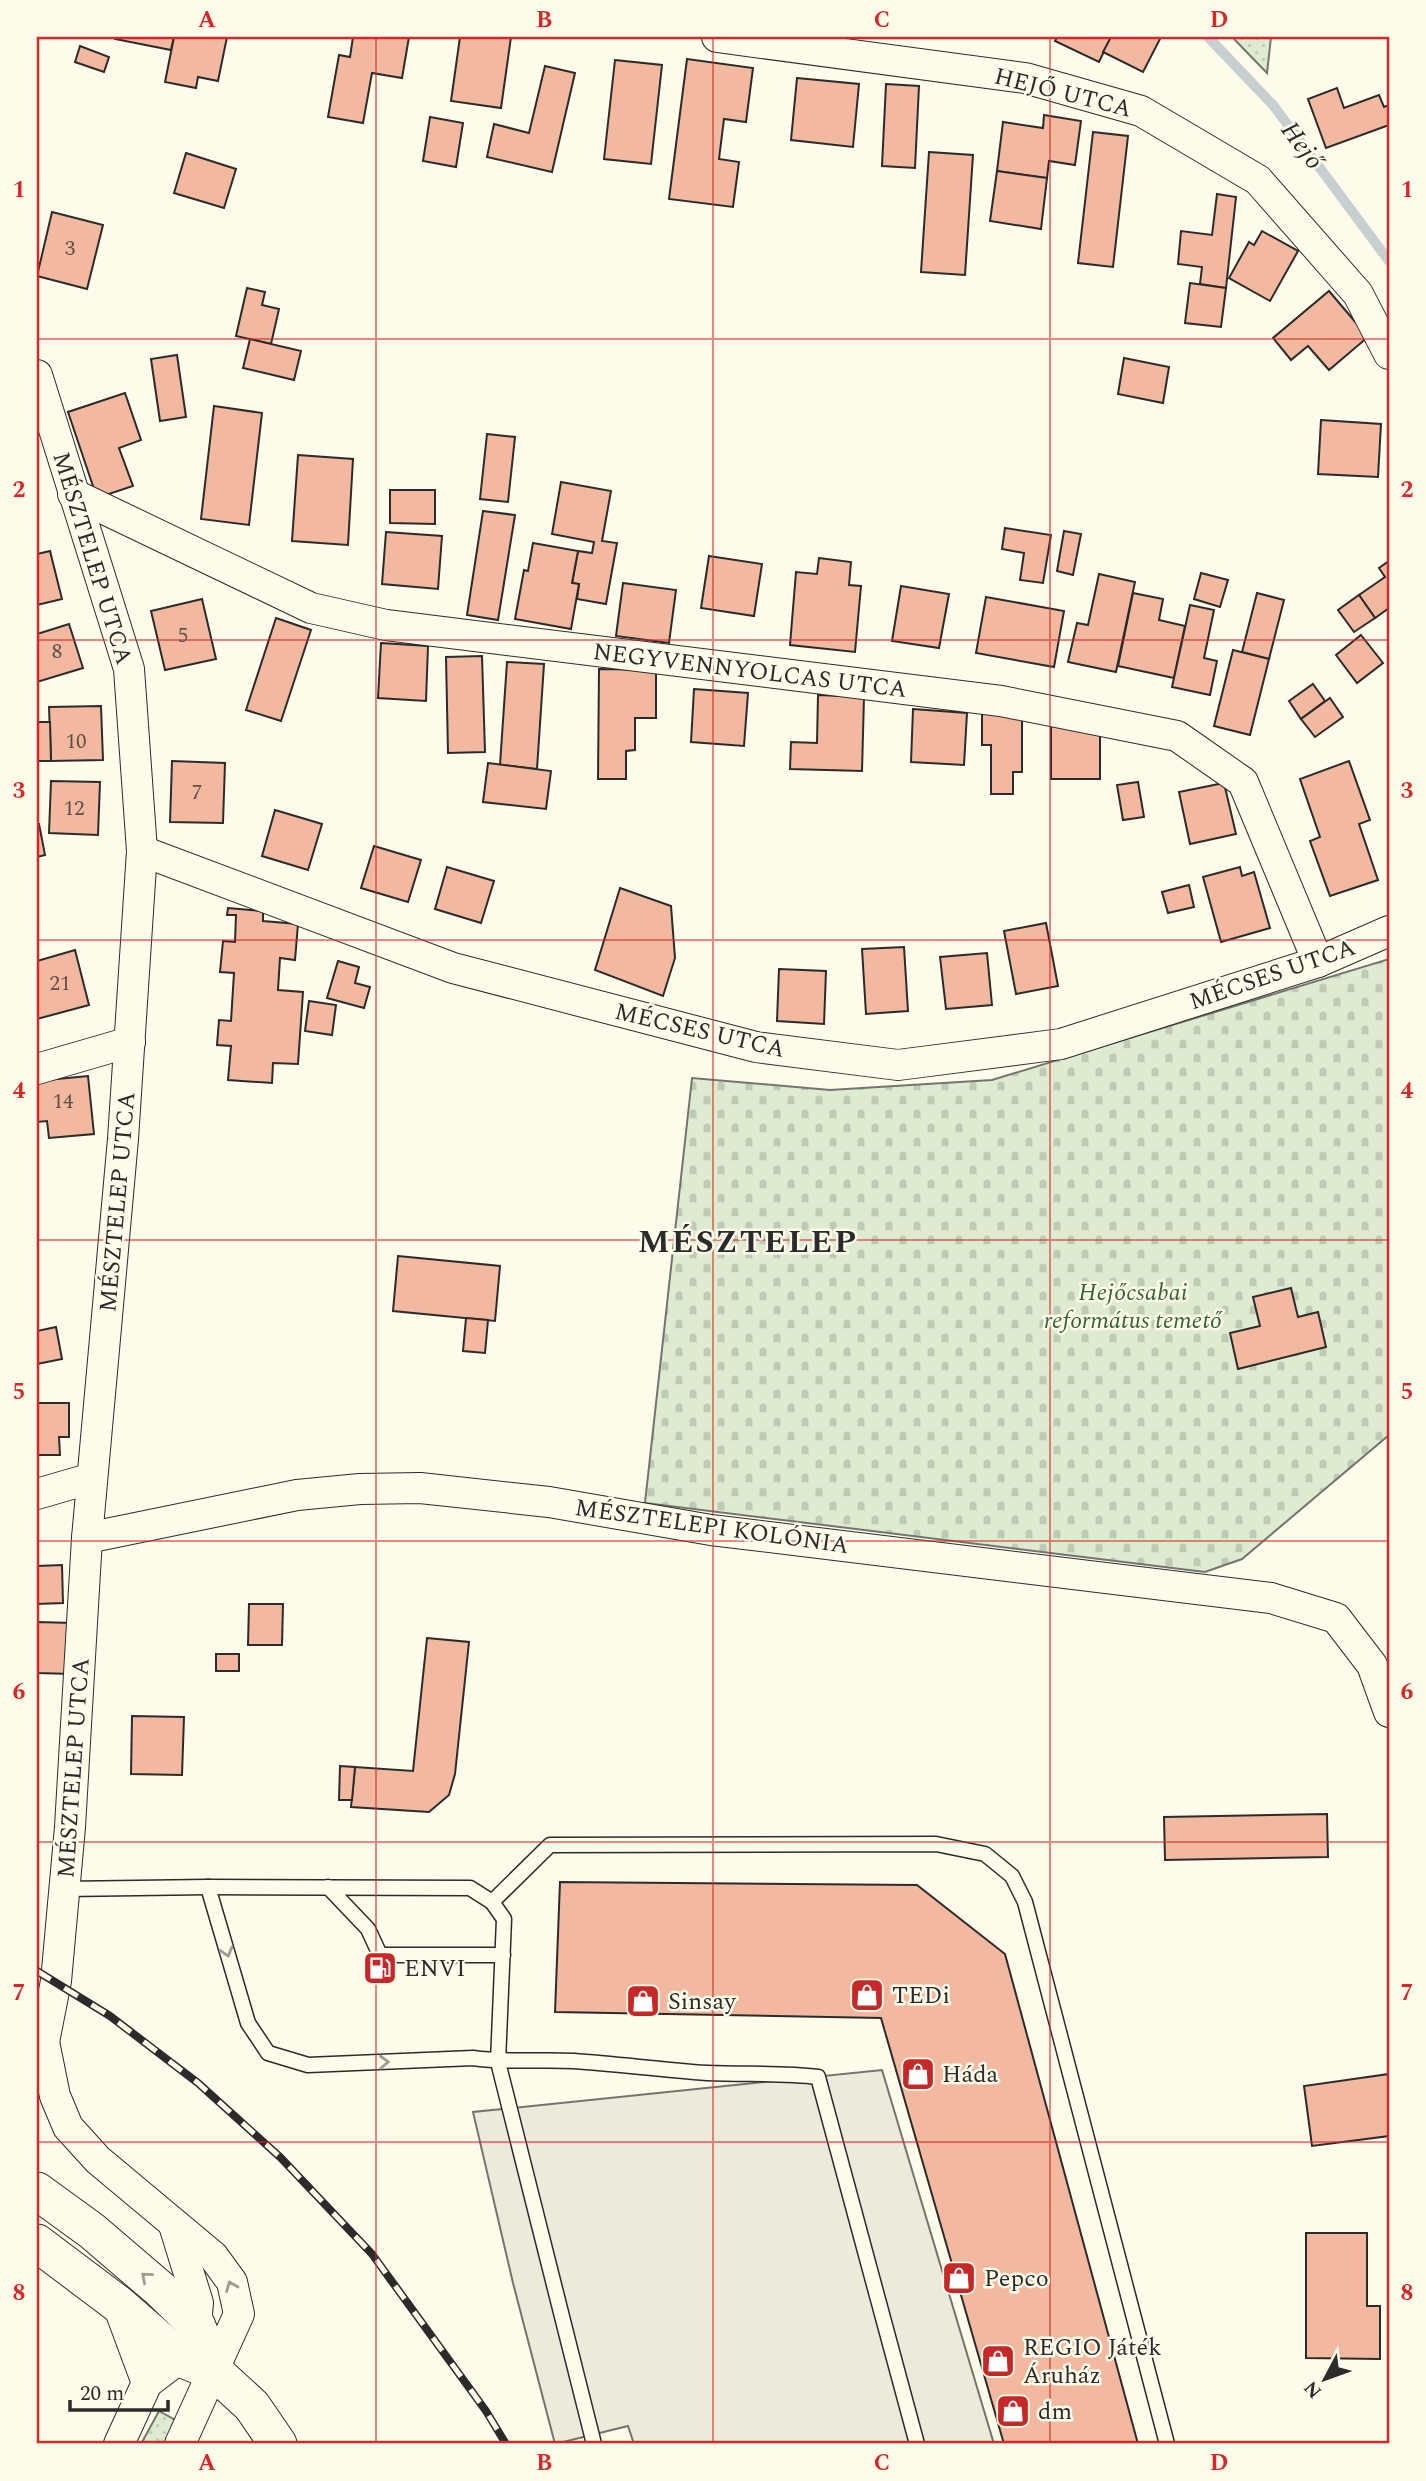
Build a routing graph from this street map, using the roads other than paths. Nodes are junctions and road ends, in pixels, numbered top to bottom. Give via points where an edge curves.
1 (717, 37) edge
2 (1389, 354) edge
3 (37, 374) edge
4 (73, 494) junction
5 (142, 851) junction
6 (1389, 931) edge
7 (1318, 962) junction
8 (130, 1042) junction
9 (37, 1069) edge
10 (92, 1478) junction
11 (37, 1494) edge
12 (87, 1538) junction
13 (1389, 1712) edge
14 (208, 1887) junction
15 (328, 1888) junction
16 (65, 1889) junction
17 (492, 1902) junction
18 (503, 1955) junction
19 (40, 2052) edge
20 (498, 2062) junction
21 (37, 2191) edge
22 (174, 2225) junction
23 (37, 2243) edge
24 (118, 2304) junction
25 (196, 2324) junction
26 (180, 2358) junction
27 (215, 2372) junction
28 (147, 2383) junction
29 (119, 2444) edge
30 (180, 2444) edge
31 (278, 2444) edge
32 (594, 2444) edge
33 (917, 2444) edge
34 (1167, 2444) edge

1 - 2 street, HEJŐ UTCA via 1025,78 1141,111 1258,180 1358,294
3 - 4 street, MÉSZTELEP UTCA
4 - 5 street, MÉSZTELEP UTCA via 129,669
4 - 7 street, NEGYVENNYOLCAS UTCA via 311,608 374,622 1001,701 1177,736 1243,782
5 - 7 street, MÉCSES UTCA via 453,968 756,1048 898,1065 1061,1044
5 - 8 street, MÉSZTELEP UTCA
6 - 7 street, MÉCSES UTCA
8 - 9 street
8 - 10 street, MÉSZTELEP UTCA
10 - 11 street
10 - 12 street, MÉSZTELEP UTCA
12 - 13 street, MÉSZTELEPI KOLÓNIA via 297,1495 420,1488 549,1502 711,1530 1271,1598 1336,1619 1372,1665
12 - 16 street, MÉSZTELEP UTCA
14 - 15 lane
14 - 16 lane
14 -> 20 lane via 248,2023 268,2053 308,2065 472,2058
15 - 17 lane via 470,1888
15 - 18 lane via 368,1929 380,1955
16 - 19 street, MÉSZTELEP UTCA via 56,1981
17 - 18 lane via 504,1919
17 - 34 lane via 550,1845 936,1843 985,1854 1012,1876 1025,1902
18 - 20 lane
19 - 22 street, MÉSZTELEP UTCA via 68,2127 98,2160
20 - 32 lane
20 - 33 lane via 573,2061 655,2070 818,2077
25 -> 21 street via 92,2231
22 - 25 street via 198,2303
27 -> 22 street, MÉSZTELEP UTCA via 239,2314 232,2282 213,2256
23 - 24 street
24 - 26 street
24 - 28 street
25 - 26 street
25 - 27 street
26 - 27 street
26 - 28 street
27 - 30 street, MÉSZTELEP UTCA
27 - 31 street via 252,2406
28 - 29 street

